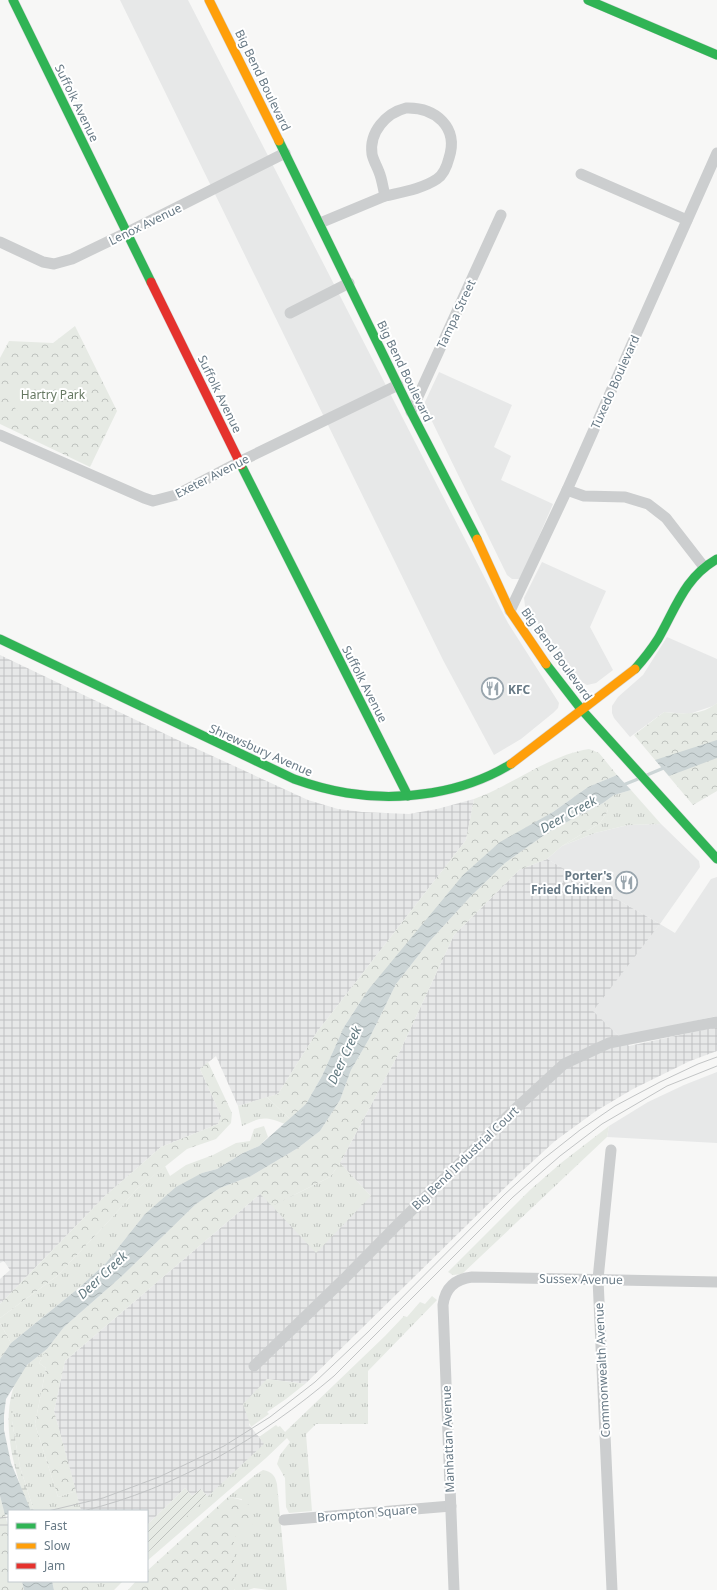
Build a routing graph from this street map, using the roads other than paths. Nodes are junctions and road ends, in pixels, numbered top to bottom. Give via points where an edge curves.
1 (13, 0) edge
2 (209, 0) edge
3 (588, 0) edge
4 (717, 55) edge
5 (717, 152) edge
6 (285, 153) junction
7 (582, 174) dead end
8 (385, 196) junction
9 (502, 215) dead end
10 (687, 220) junction
11 (320, 223) junction
12 (128, 232) junction
13 (0, 242) edge
14 (349, 283) junction
15 (290, 313) dead end
16 (398, 385) junction
17 (411, 412) junction
18 (0, 435) edge
19 (239, 462) junction
20 (567, 490) junction
21 (717, 559) edge
22 (704, 567) junction
23 (510, 611) junction
24 (0, 639) edge
25 (581, 709) junction
26 (408, 796) junction
27 (717, 859) edge
28 (717, 1022) edge
29 (611, 1150) dead end
30 (598, 1280) junction
31 (717, 1282) edge
32 (448, 1289) joint
33 (254, 1366) dead end
34 (450, 1506) junction
35 (284, 1520) dead end
36 (454, 1590) edge
37 (612, 1590) edge

1 - 12 main road, Suffolk Avenue
2 - 6 main road, Big Bend Boulevard
3 - 4 main road
5 - 10 street, Tuxedo Boulevard
6 - 11 main road, Big Bend Boulevard
6 - 12 street, Lenox Avenue
7 - 10 street
8 - 8 street via 424,186 444,172 452,151 452,139 442,120 432,113 415,108 398,110 381,123 376,131 372,155
8 - 11 street
9 - 17 street, Tampa Street
10 - 20 street, Tuxedo Boulevard
11 - 14 main road, Big Bend Boulevard
12 - 13 street, Lenox Avenue via 72,259 54,264 43,262
12 - 19 main road, Suffolk Avenue
14 - 15 street
14 - 16 main road, Big Bend Boulevard
16 - 17 main road, Big Bend Boulevard
16 - 19 street, Exeter Avenue
17 - 23 main road, Big Bend Boulevard via 482,549
18 - 19 street, Exeter Avenue via 153,501 176,495
19 - 26 main road, Suffolk Avenue
20 - 22 street via 584,496 625,497 648,504 666,518
20 - 23 street, Tuxedo Boulevard
21 - 22 main road, Shrewsbury Avenue
22 - 25 main road, Shrewsbury Avenue via 685,588 647,655 633,671
23 - 25 main road, Big Bend Boulevard via 550,670
24 - 26 main road, Shrewsbury Avenue via 294,780 358,796
25 - 26 main road, Shrewsbury Avenue via 502,769 458,787 436,793
25 - 27 main road, Big Bend Boulevard
28 - 33 street, Big Bend Industrial Court via 609,1043 564,1064
29 - 30 street, Commonwealth Avenue
30 - 31 street, Sussex Avenue
30 - 32 street, Sussex Avenue via 472,1278 457,1281
30 - 37 street, Commonwealth Avenue
32 - 34 street, Manhattan Avenue via 443,1305
34 - 35 street, Brompton Square
34 - 36 street, Manhattan Avenue

